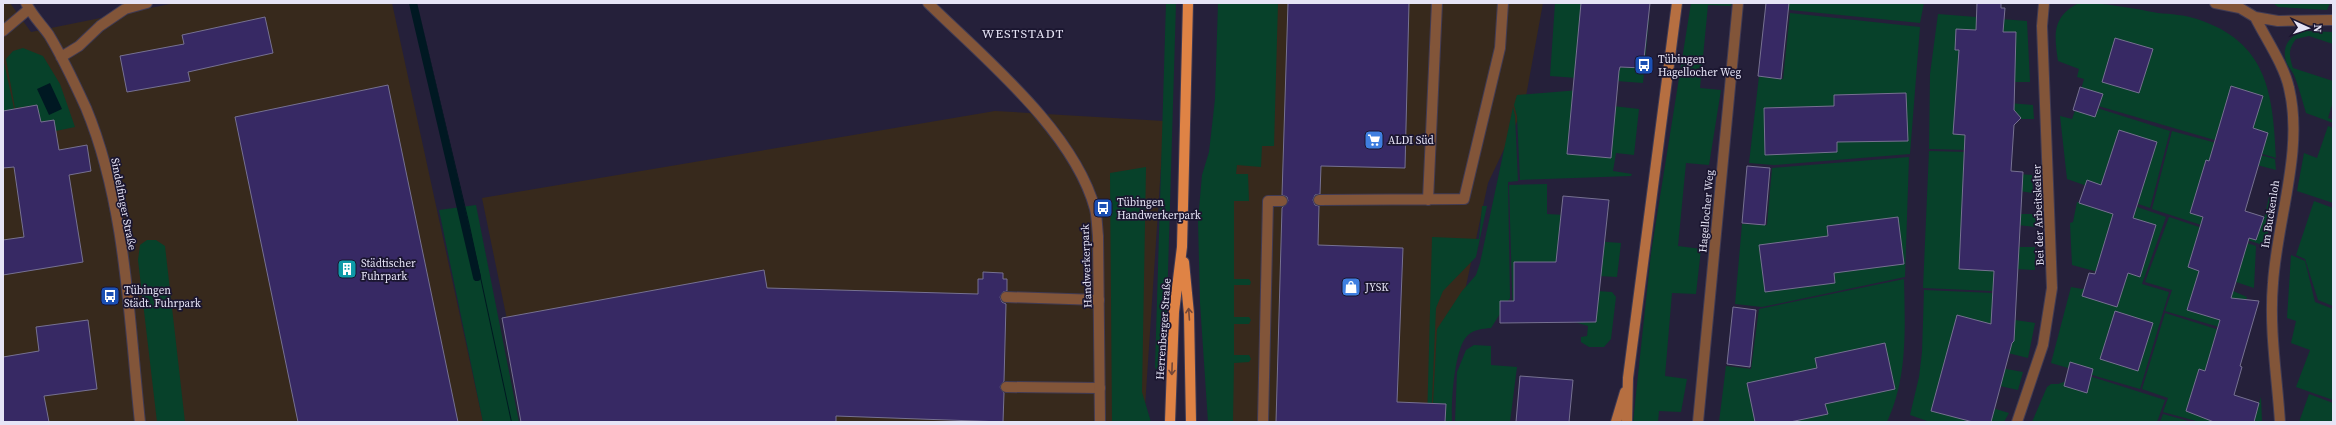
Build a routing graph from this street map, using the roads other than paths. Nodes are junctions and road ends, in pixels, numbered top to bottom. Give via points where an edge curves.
1 (147, 3) edge
2 (928, 3) edge
3 (1188, 3) edge
4 (1437, 3) edge
5 (1504, 3) edge
6 (1677, 3) edge
7 (1738, 3) edge
8 (2044, 3) edge
9 (2215, 3) edge
10 (27, 6) edge
11 (2256, 17) junction
12 (2333, 20) edge
13 (3, 31) edge
14 (61, 57) junction
15 (1319, 200) dead end
16 (1428, 200) junction
17 (1282, 201) dead end
18 (1182, 247) junction
19 (1006, 297) dead end
20 (1099, 300) junction
21 (1628, 382) junction
22 (1006, 387) dead end
23 (1100, 388) junction
24 (140, 422) edge
25 (1100, 422) edge
26 (1170, 422) edge
27 (1191, 422) edge
28 (1262, 422) edge
29 (1616, 422) edge
30 (1627, 422) edge
31 (1698, 422) edge
32 (2017, 422) edge
33 (2280, 422) edge

1 - 14 street via 125,9
2 - 20 street, Handwerkerpark via 1028,102 1062,141 1084,180 1095,209
3 - 18 main road
4 - 16 street
5 - 16 street via 1500,48 1464,199
6 - 21 street
7 - 31 street, Hagellocher Weg
8 - 32 street, Bei der Arbeitskelter via 2042,26 2052,288 2043,345
9 - 11 street via 2240,8
10 - 13 street, Sindelfinger Straße
10 - 14 street, Sindelfinger Straße
11 - 12 street via 2278,21
11 - 33 street, Im Buckenloh via 2289,87 2294,120 2293,146 2272,284
14 - 24 street, Sindelfinger Straße via 86,108 106,168 120,241
15 - 16 street
17 - 28 street via 1268,201
18 -> 26 main road, Herrenberger Straße via 1174,312
27 -> 18 main road, Herrenberger Straße via 1189,314
19 - 20 street
20 - 23 street, Handwerkerpark
21 - 29 street
21 - 30 street
22 - 23 street
23 - 25 street, Handwerkerpark

